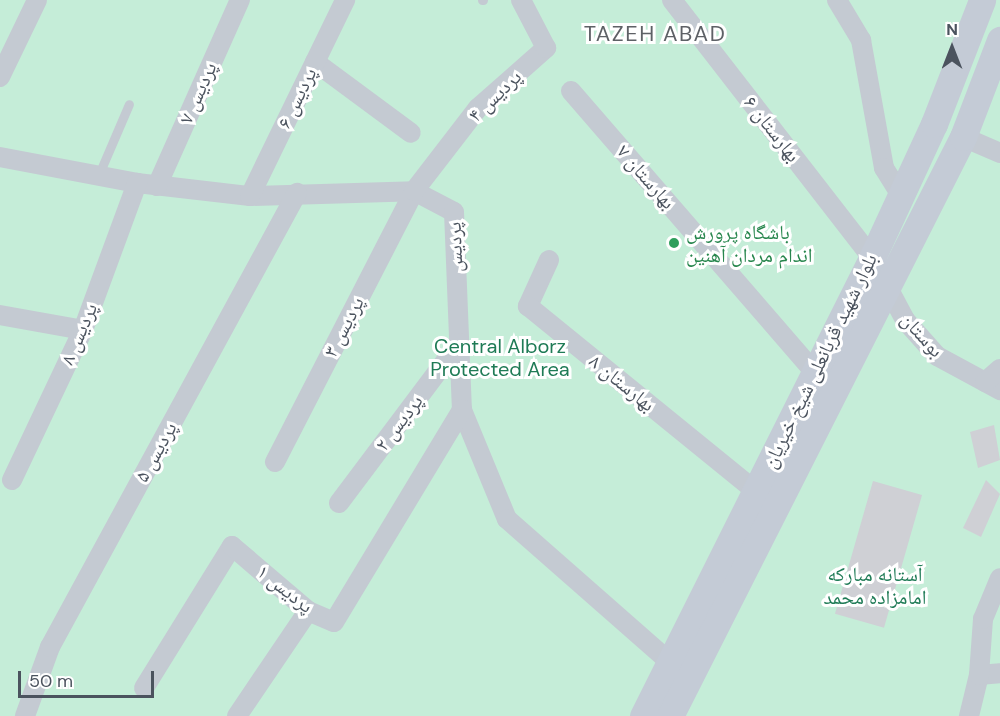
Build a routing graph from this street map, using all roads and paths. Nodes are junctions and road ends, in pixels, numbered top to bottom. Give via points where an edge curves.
1 (37, 0) edge
2 (240, 0) edge
3 (345, 0) edge
4 (521, 0) edge
5 (672, 0) edge
6 (837, 0) edge
7 (982, 0) edge
8 (1000, 40) edge
9 (315, 62) junction
10 (0, 77) edge
11 (571, 91) dead end
12 (129, 104) dead end
13 (411, 134) dead end
14 (963, 137) junction
15 (1000, 153) edge
16 (0, 158) edge
17 (99, 174) junction
18 (137, 183) junction
19 (157, 186) junction
20 (414, 192) junction
21 (297, 193) junction
22 (901, 195) junction
23 (250, 196) junction
24 (872, 258) junction
25 (549, 260) dead end
26 (887, 286) junction
27 (0, 315) edge
28 (83, 330) junction
29 (459, 343) junction
30 (814, 374) junction
31 (995, 380) edge
32 (462, 410) junction
33 (275, 462) dead end
34 (12, 480) dead end
35 (767, 497) junction
36 (339, 503) dead end
37 (1000, 578) edge
38 (308, 611) junction
39 (670, 662) junction
40 (1000, 673) edge
41 (979, 675) junction
42 (144, 688) dead end
43 (25, 716) edge
44 (237, 716) edge
45 (643, 716) edge
46 (670, 716) edge
47 (969, 716) edge

1 - 10 street
2 - 19 street, پردیس ۷
3 - 9 street, پردیس ۶
4 - 20 street, پردیس ۴ via 546,48 478,108
5 - 24 street, بهارستان ۶
6 - 22 street via 861,40 884,168
7 - 22 street, بلوار شهید قربانعلی شیخ خیریان
8 - 14 street
9 - 13 street
9 - 23 street, پردیس ۶
11 - 30 street, بهارستان ۷
12 - 17 lane
14 - 15 street
14 - 26 street
16 - 17 street, پردیس
17 - 18 street, پردیس
18 - 19 street, پردیس
18 - 28 street, پردیس ۸
19 - 23 street, پردیس
20 - 21 street, پردیس
20 - 29 street, پردیس via 454,212
20 - 33 street, پردیس ۳
21 - 23 street, پردیس
21 - 43 street, پردیس ۵ via 50,647
22 - 24 street, بلوار شهید قربانعلی شیخ خیریان
24 - 30 street, بلوار شهید قربانعلی شیخ خیریان
25 - 35 street, بهارستان ۸ via 528,306
26 - 31 street, بوستان via 905,320 937,356
26 - 35 street
27 - 28 street
28 - 34 street, پردیس ۸
29 - 32 street, پردیس
29 - 36 street, پردیس ۲
30 - 35 street, بلوار شهید قربانعلی شیخ خیریان
32 - 38 street, پردیس ۱ via 334,622
32 - 39 street, پردیس via 507,519
35 - 39 street, بلوار شهید قربانعلی شیخ خیریان
35 - 46 street
37 - 41 street via 983,620
38 - 42 street, پردیس ۱ via 232,546
38 - 44 street
39 - 45 street, بلوار شهید قربانعلی شیخ خیریان
40 - 41 street
41 - 47 street

